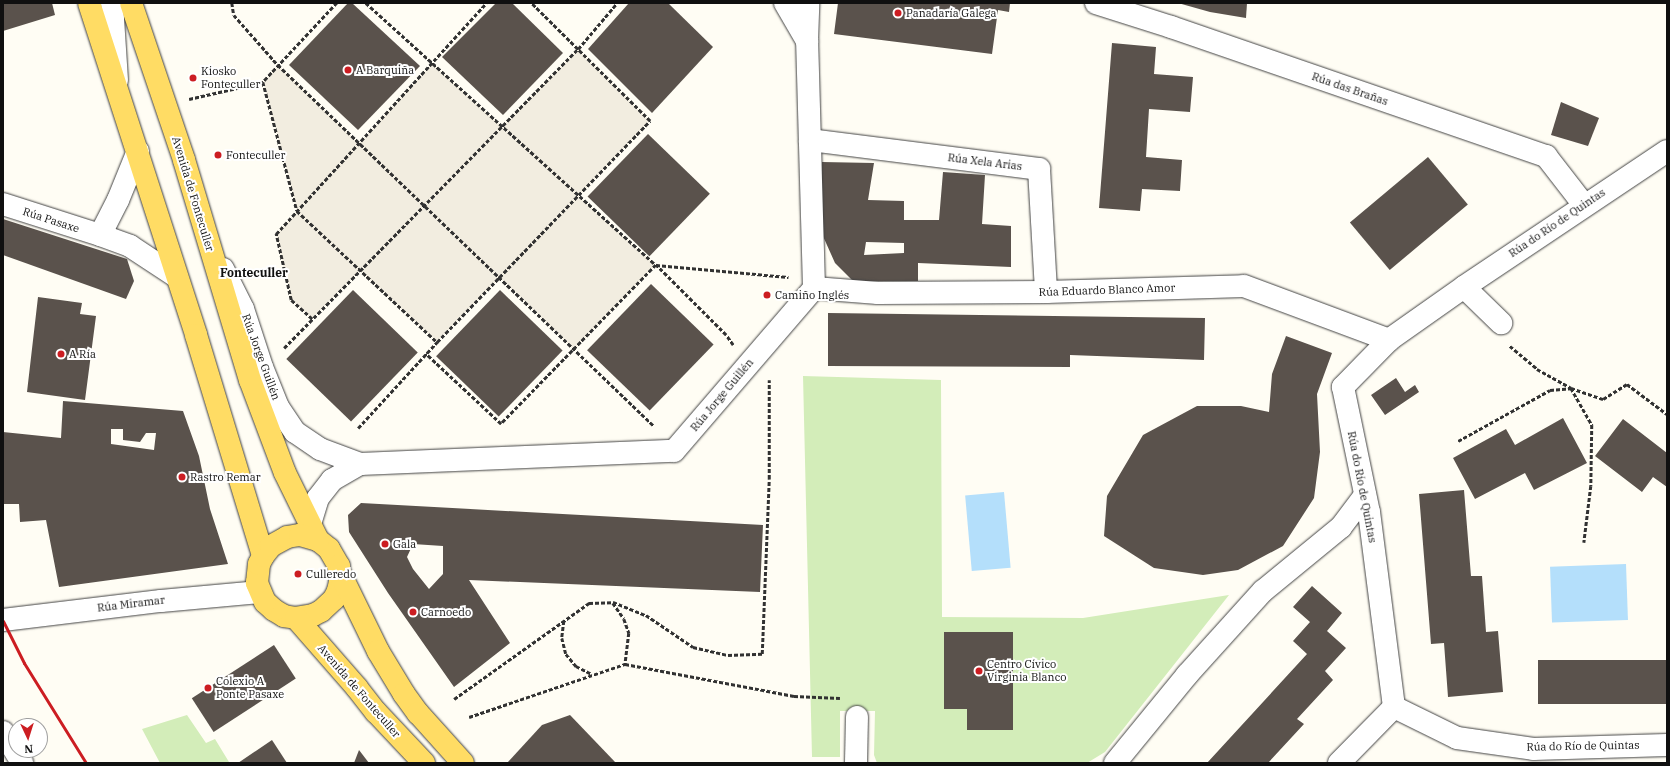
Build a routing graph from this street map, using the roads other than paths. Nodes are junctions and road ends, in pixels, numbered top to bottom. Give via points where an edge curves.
1 (89, 3) edge
2 (112, 3) edge
3 (131, 3) edge
4 (785, 3) edge
5 (808, 3) edge
6 (1096, 3) edge
7 (807, 42) junction
8 (118, 91) junction
9 (810, 140) junction
10 (138, 151) junction
11 (1667, 151) edge
12 (3, 204) edge
13 (1584, 204) junction
14 (100, 235) junction
15 (207, 237) junction
16 (177, 277) junction
17 (1464, 287) junction
18 (814, 288) junction
19 (1046, 292) junction
20 (1501, 323) dead end
21 (1390, 340) junction
22 (360, 464) junction
23 (1365, 494) junction
24 (314, 532) junction
25 (262, 556) junction
26 (340, 573) junction
27 (260, 592) junction
28 (296, 618) junction
29 (3, 620) edge
30 (1394, 707) junction
31 (857, 717) road end
32 (3, 732) edge
33 (1667, 745) edge
34 (22, 763) edge
35 (424, 763) edge
36 (463, 763) edge
37 (856, 763) edge
38 (1115, 763) edge
39 (1339, 763) edge

1 - 8 main road
2 - 8 street
3 - 15 main road, Avenida de Fonteculler
4 - 7 street
5 - 7 street
6 - 13 street, Rúa das Brañas via 1546,156
7 - 9 street
8 - 10 main road
9 - 18 street
9 - 19 street, Rúa Xela Arias via 1039,169
10 - 14 street
10 - 16 main road
11 - 13 street, Rúa do Río de Quintas
12 - 14 street, Rúa Pasaxe
13 - 17 street, Rúa do Río de Quintas
14 - 16 street, Rúa Pasaxe via 130,246
15 - 22 street, Rúa Jorge Guillén via 243,309 278,407 295,432 320,449
15 - 24 main road, Avenida de Fonteculler via 250,380 284,473
16 - 25 main road
17 - 20 street
17 - 21 street, Rúa do Río de Quintas
18 - 19 street, Rúa Eduardo Blanco Amor via 878,293
18 - 22 street, Rúa Jorge Guillén via 674,451
19 - 21 street, Rúa Eduardo Blanco Amor via 1244,286
21 - 23 street, Rúa do Río de Quintas via 1343,387
22 - 24 street, Rúa Jorge Guillén via 332,480 318,498
23 - 30 street, Rúa do Río de Quintas
23 - 38 street via 1341,527 1263,591 1187,675
24 - 25 main road via 287,536 271,546
24 - 26 main road via 333,554
25 - 27 main road via 257,573
26 - 28 main road via 338,591 328,606 313,616
26 - 36 main road via 378,651 404,694
27 - 28 main road via 265,602 274,610 284,616
27 - 29 street, Rúa Miramar
28 - 35 main road, Avenida de Fonteculler via 376,712
30 - 33 street, Rúa do Río de Quintas via 1457,738 1533,749
30 - 39 street
31 - 37 street
32 - 34 street

